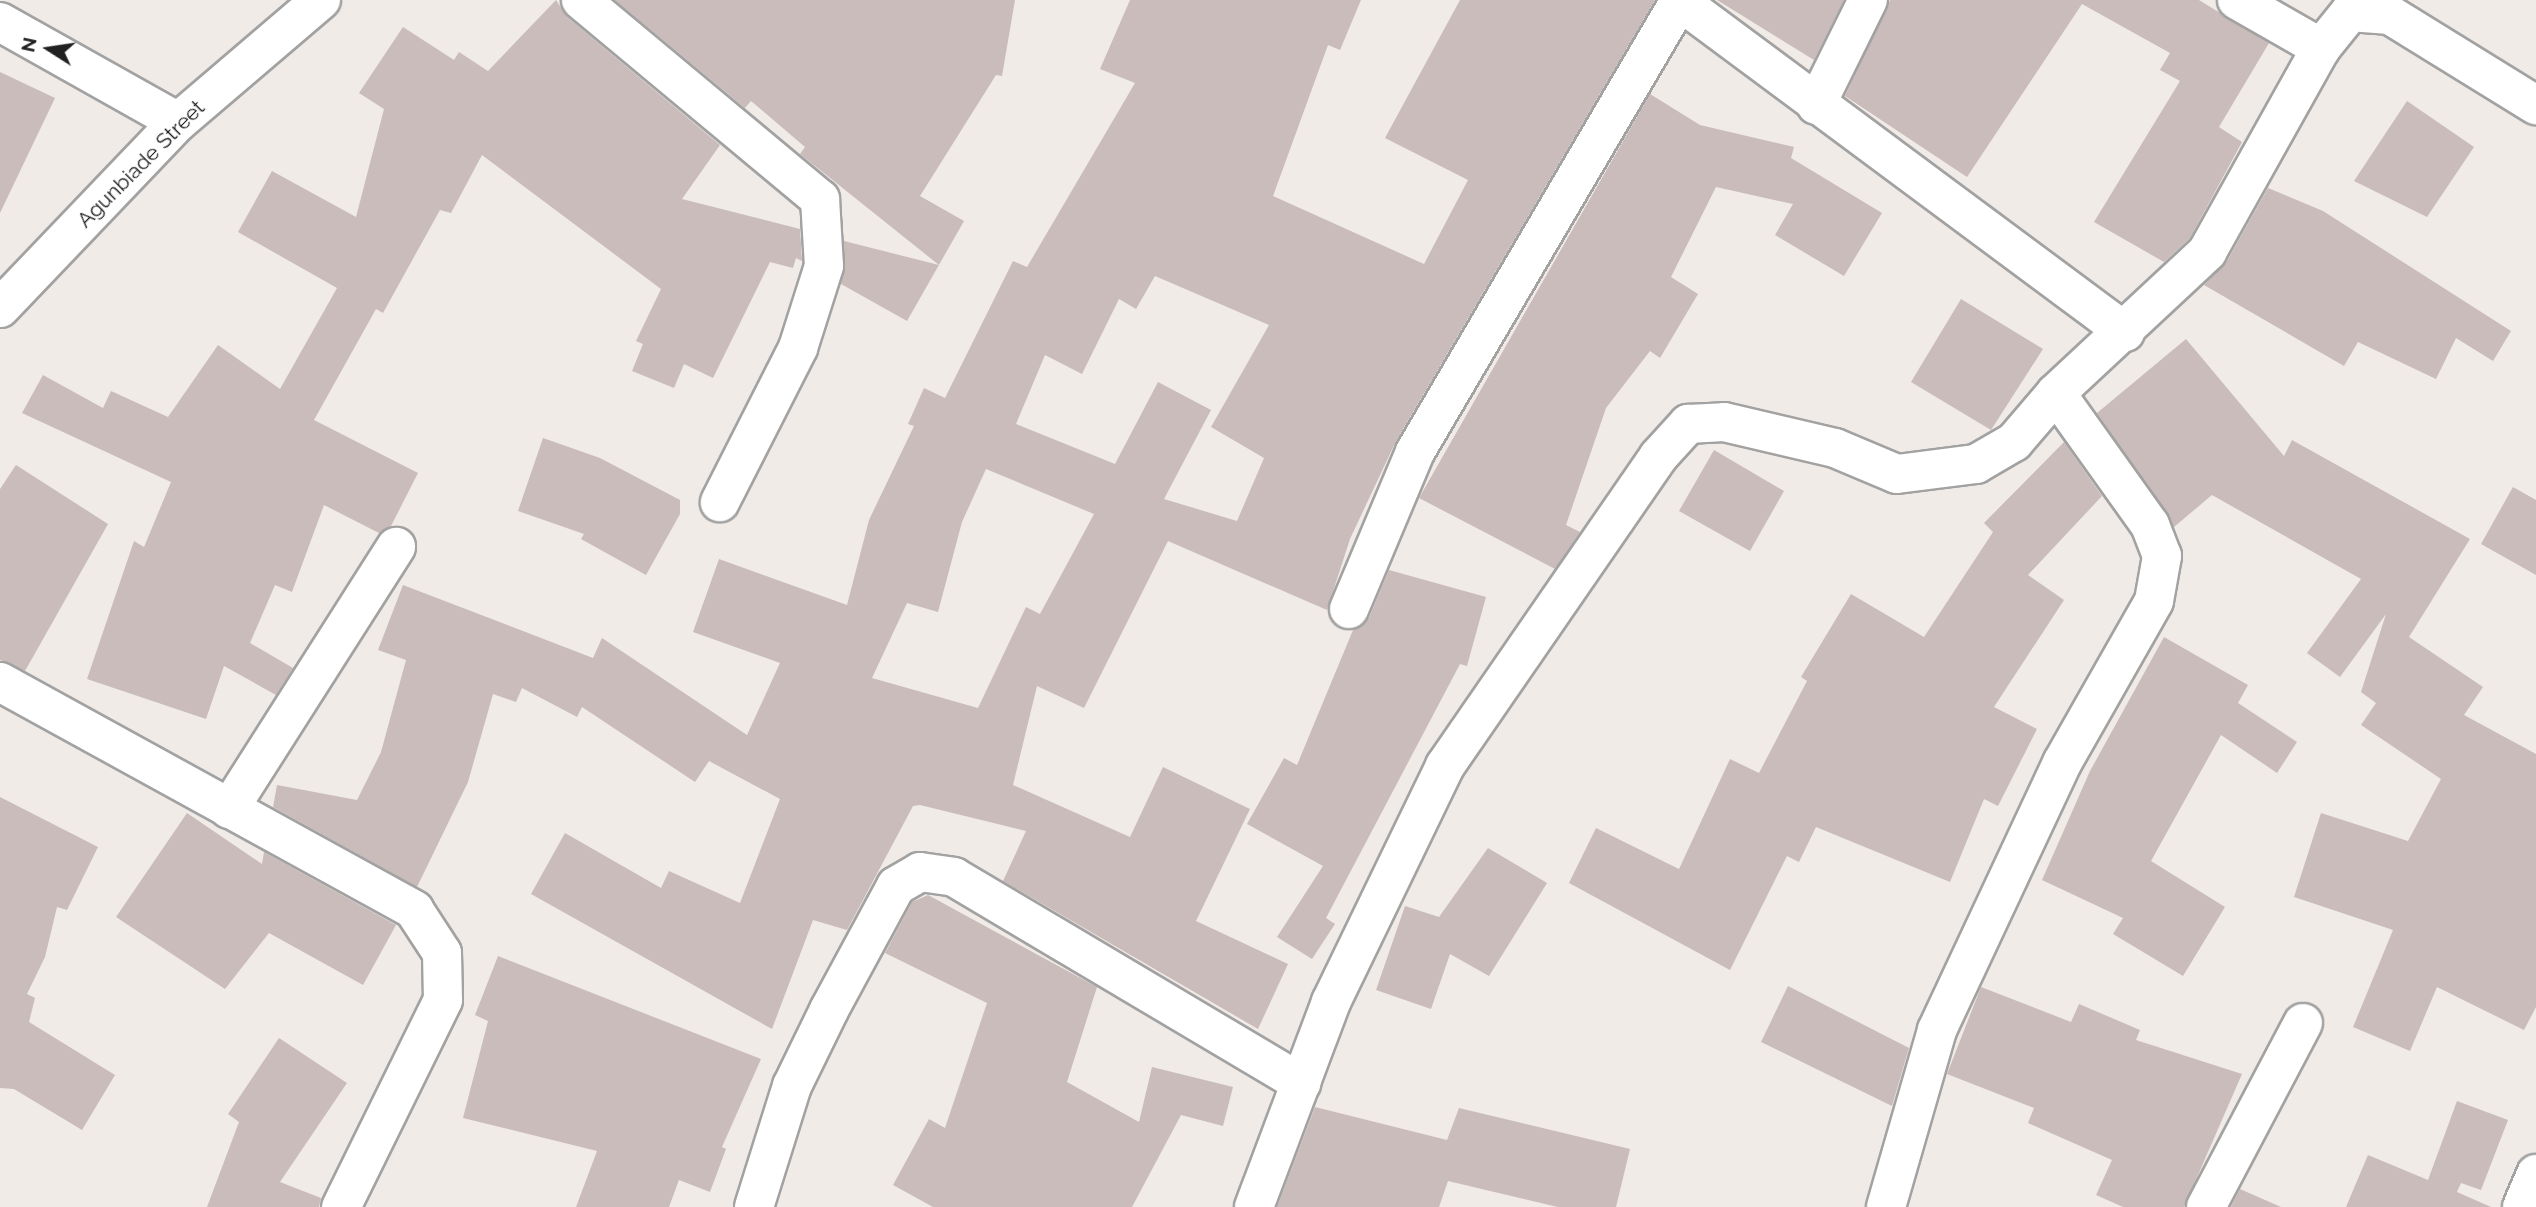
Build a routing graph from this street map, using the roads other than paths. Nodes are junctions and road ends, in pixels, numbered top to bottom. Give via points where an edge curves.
1 (321, 0) edge
2 (581, 0) edge
3 (1868, 0) edge
4 (2237, 0) edge
5 (1679, 1) edge
6 (0, 22) edge
7 (2321, 48) junction
8 (1816, 105) junction
9 (2536, 105) edge
10 (178, 122) junction
11 (0, 308) edge
12 (2125, 332) junction
13 (2056, 393) junction
14 (720, 502) dead end
15 (396, 547) dead end
16 (1349, 609) dead end
17 (0, 682) edge
18 (229, 809) junction
19 (2303, 1023) dead end
20 (1301, 1083) junction
21 (2536, 1174) edge
22 (341, 1207) edge
23 (754, 1207) edge
24 (1254, 1207) edge
25 (1886, 1207) edge
26 (2206, 1207) edge
27 (2522, 1207) edge

1 - 10 street, Agunbiade Street
2 - 14 street via 820,199 824,266 798,348
3 - 8 street
4 - 7 street
5 - 8 street
5 - 16 street via 1415,452
6 - 10 street
7 - 9 street via 2350,12 2390,15
7 - 12 street via 2207,252
8 - 12 street
10 - 11 street, Agunbiade Street
12 - 13 street
13 - 20 street via 2014,442 1976,464 1897,474 1836,447 1724,422 1688,424 1658,457 1445,766 1373,908
13 - 25 street via 2150,525 2162,556 2154,601 2062,763 1937,1030
15 - 18 street
17 - 18 street
18 - 22 street via 414,910 442,953 443,1000
19 - 26 street
20 - 23 street via 954,877 920,872 895,887 829,1010 792,1086
20 - 24 street
21 - 27 street

